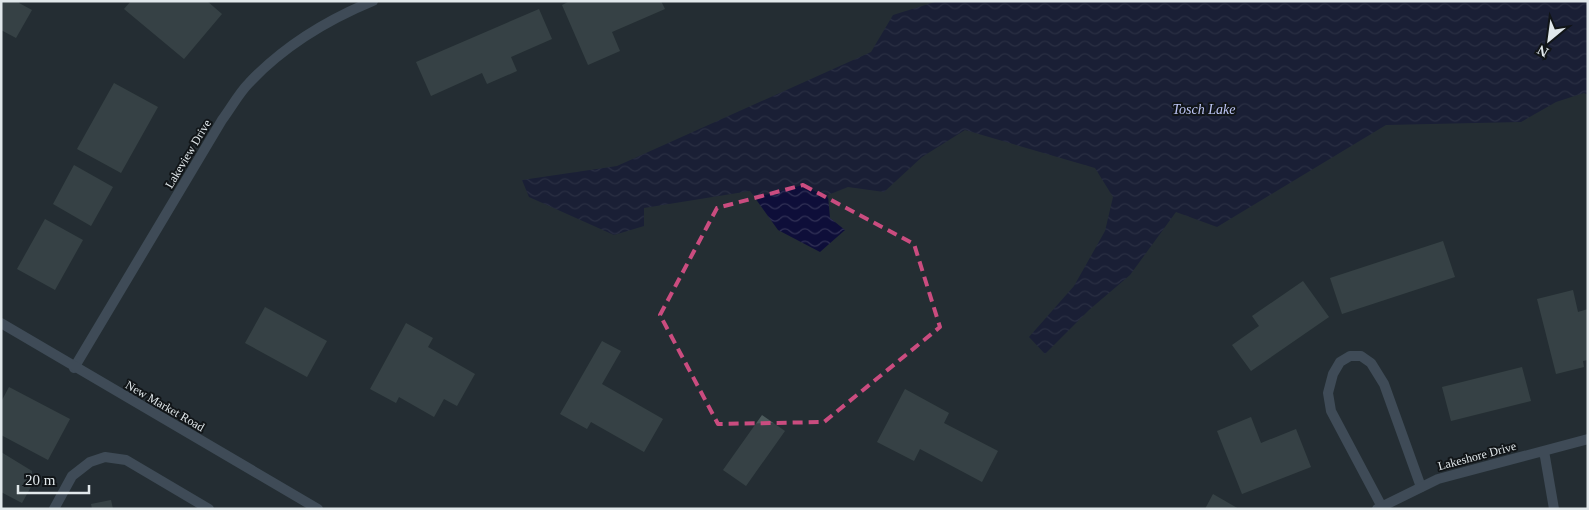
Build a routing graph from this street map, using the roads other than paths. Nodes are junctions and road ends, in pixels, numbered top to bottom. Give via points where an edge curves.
1 (372, 1) edge
2 (1, 323) edge
3 (74, 368) junction
4 (1588, 439) edge
5 (1544, 451) junction
6 (1421, 487) junction
7 (1380, 508) edge
8 (54, 509) edge
9 (209, 509) edge
10 (318, 509) edge
11 (1554, 509) edge

1 - 3 street, Lakeview Drive via 295,42 248,83 222,120
2 - 3 street, New Market Road
3 - 10 street, New Market Road
4 - 5 street, Lakeshore Drive
5 - 6 street, Lakeshore Drive via 1438,479
5 - 11 street
6 - 7 street, Lakeshore Drive
6 - 7 street via 1384,384 1371,363 1361,356 1350,356 1340,362 1333,374 1328,393 1331,411
8 - 9 street via 72,476 90,462 105,458 126,460

